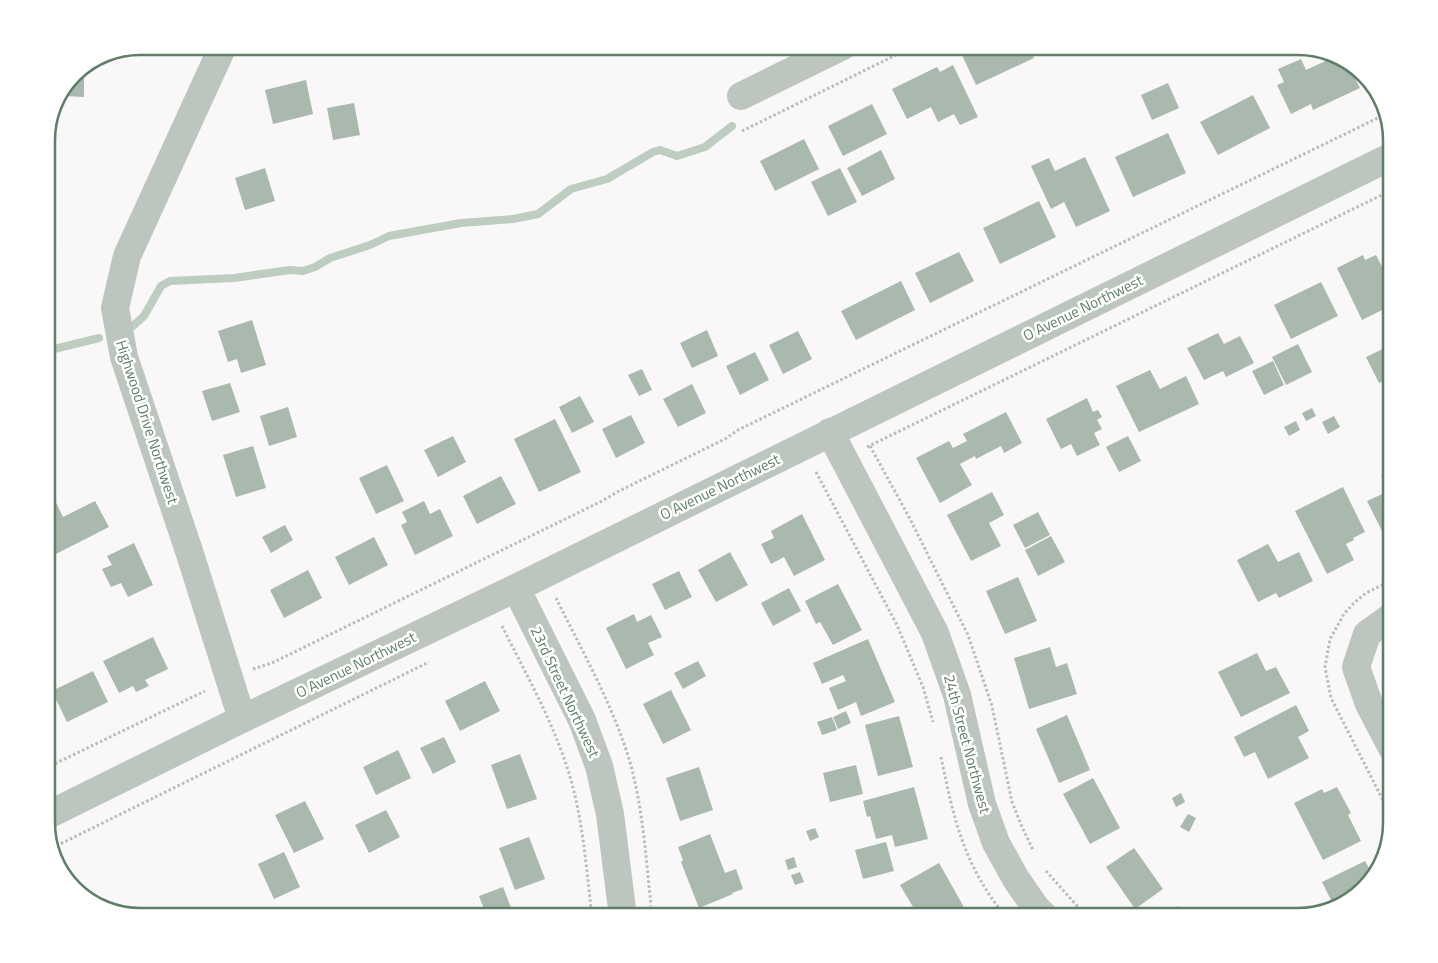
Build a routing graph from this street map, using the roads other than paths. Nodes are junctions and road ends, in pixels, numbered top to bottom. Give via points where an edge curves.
1 (218, 55) edge
2 (825, 55) edge
3 (741, 96) dead end
4 (1383, 160) edge
5 (830, 432) junction
6 (516, 588) junction
7 (1383, 622) edge
8 (242, 719) junction
9 (1383, 731) edge
10 (55, 812) edge
11 (622, 908) edge
12 (1036, 908) edge

1 - 8 street, Highwood Drive Northwest via 127,256 115,308 124,357
2 - 3 street
4 - 5 street, O Avenue Northwest
5 - 6 street, O Avenue Northwest
5 - 12 street, 24th Street Northwest via 935,633 957,696 982,804 996,843
6 - 8 street, O Avenue Northwest
6 - 11 street, 23rd Street Northwest via 582,720 599,766 610,814
7 - 9 street via 1366,634 1356,667
8 - 10 street, O Avenue Northwest

